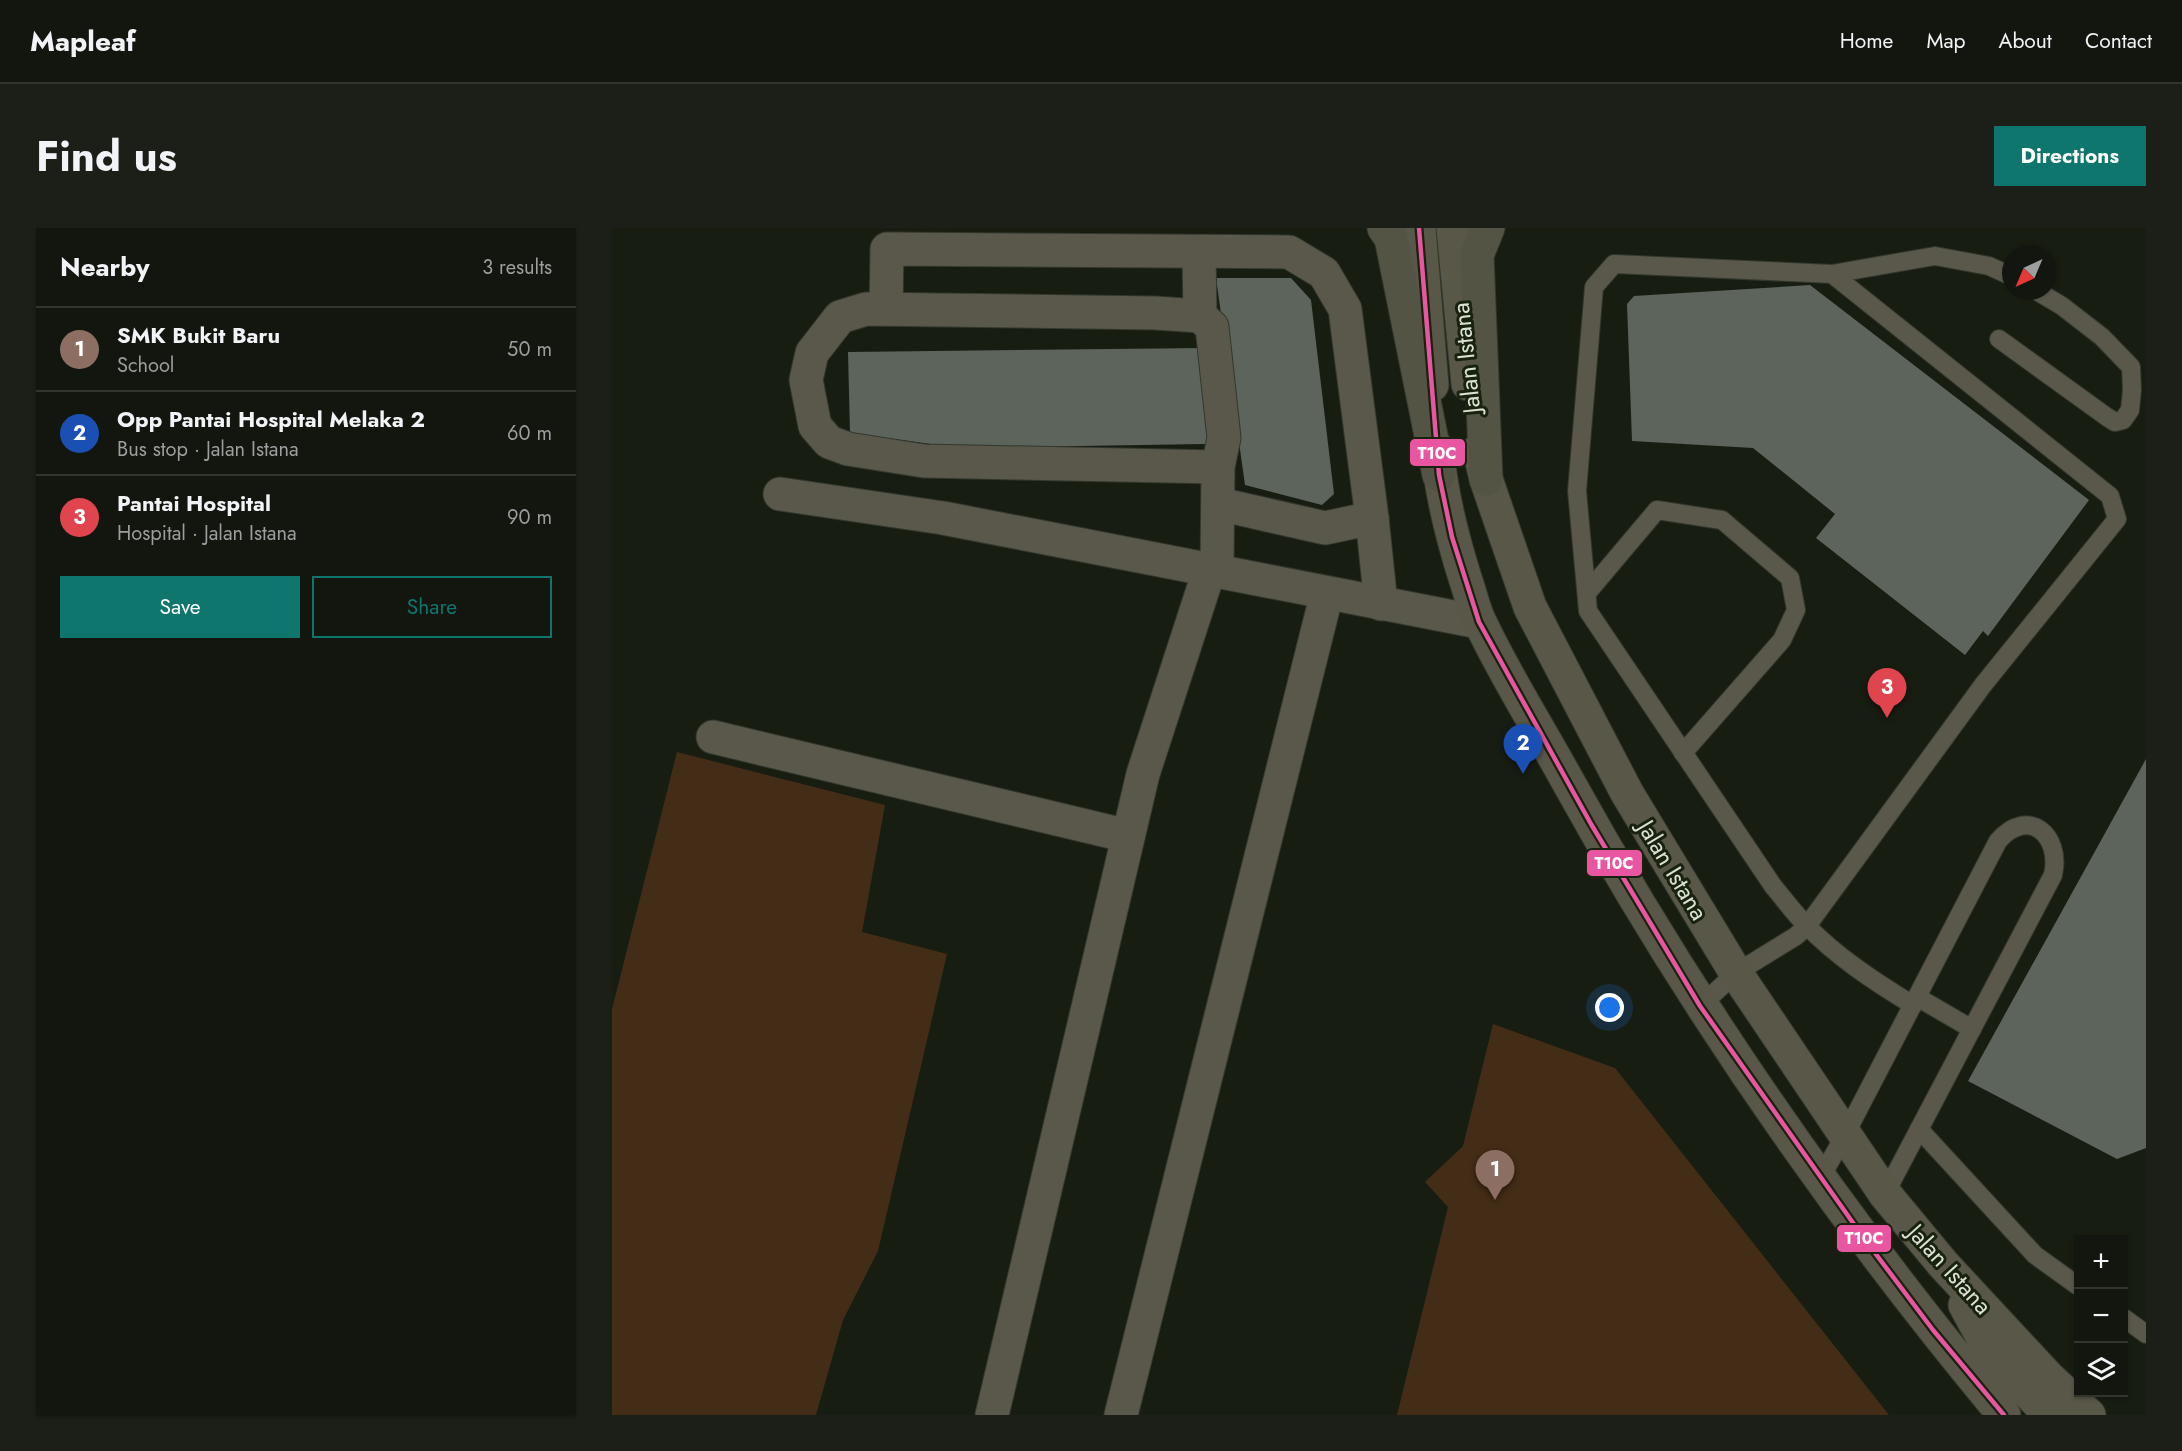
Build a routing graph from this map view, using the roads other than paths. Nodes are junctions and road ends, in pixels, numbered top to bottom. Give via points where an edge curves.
1 (1384, 228) edge
2 (1419, 228) edge
3 (1453, 228) edge
4 (1488, 228) edge
5 (1200, 252) junction
6 (2002, 272) edge
7 (1832, 274) junction
8 (2052, 300) edge
9 (886, 309) junction
10 (1200, 316) junction
11 (1999, 339) dead end
12 (1218, 466) junction
13 (1439, 475) junction
14 (1486, 479) junction
15 (780, 494) dead end
16 (1219, 504) junction
17 (1372, 518) junction
18 (1213, 569) junction
19 (1327, 593) junction
20 (1587, 593) junction
21 (1381, 604) junction
22 (1479, 622) junction
23 (713, 737) dead end
24 (1683, 753) junction
25 (1128, 836) junction
26 (1807, 926) junction
27 (1736, 974) junction
28 (1915, 1001) junction
29 (1700, 1006) junction
30 (1972, 1029) junction
31 (1919, 1129) junction
32 (1845, 1135) junction
33 (1821, 1178) junction
34 (1884, 1194) junction
35 (1943, 1264) junction
36 (2074, 1282) edge
37 (2128, 1321) edge
38 (2146, 1334) edge
39 (992, 1415) edge
40 (1121, 1415) edge
41 (2004, 1415) edge
42 (2050, 1415) edge
43 (2089, 1415) edge

1 - 13 highway via 1391,238
2 - 13 main road, Jalan Istana
3 - 14 main road, Jalan Istana via 1471,418
4 - 14 highway via 1477,255
5 - 9 street via 886,249
5 - 10 street
5 - 17 street via 1289,252 1324,273 1345,309
6 - 7 lane via 1935,256
7 - 20 lane via 1614,264 1594,286 1577,491
7 - 26 lane via 2110,496 2117,519 1983,685
8 - 11 lane via 2102,337 2131,367 2130,410 2123,420 2115,422 2107,417
9 - 10 street
9 - 12 street via 866,309 840,317 812,353 806,380 815,426 829,442 848,449 924,460
10 - 12 street via 1212,327 1224,438
12 - 16 street
13 - 22 main road, Jalan Istana via 1452,537
14 - 27 main road, Jalan Istana via 1530,607 1627,793
15 - 18 street via 943,518
16 - 17 street via 1325,528
16 - 18 street
17 - 21 street
18 - 19 street
18 - 25 street via 1143,774
19 - 21 street
19 - 40 street
20 - 24 lane via 1588,612
20 - 24 lane via 1657,510 1722,520 1790,579 1796,610 1782,640
21 - 22 street
22 - 29 main road, Jalan Istana via 1591,824
23 - 25 street
24 - 26 lane via 1773,886
25 - 39 street
26 - 27 lane
26 - 28 lane via 1874,982
27 - 29 lane
27 - 32 main road, Jalan Istana
28 - 30 lane
28 - 30 lane via 1998,841 2018,826 2032,826 2047,835 2054,847 2053,875
28 - 32 lane
29 - 33 main road, Jalan Istana
30 - 31 lane
31 - 34 lane
31 - 36 lane via 2035,1255
32 - 33 lane
32 - 34 main road, Jalan Istana
33 - 41 main road, Jalan Istana via 1933,1330
34 - 35 main road, Jalan Istana
35 - 42 main road via 1992,1355
35 - 43 main road, Jalan Istana via 2048,1377
37 - 38 lane

